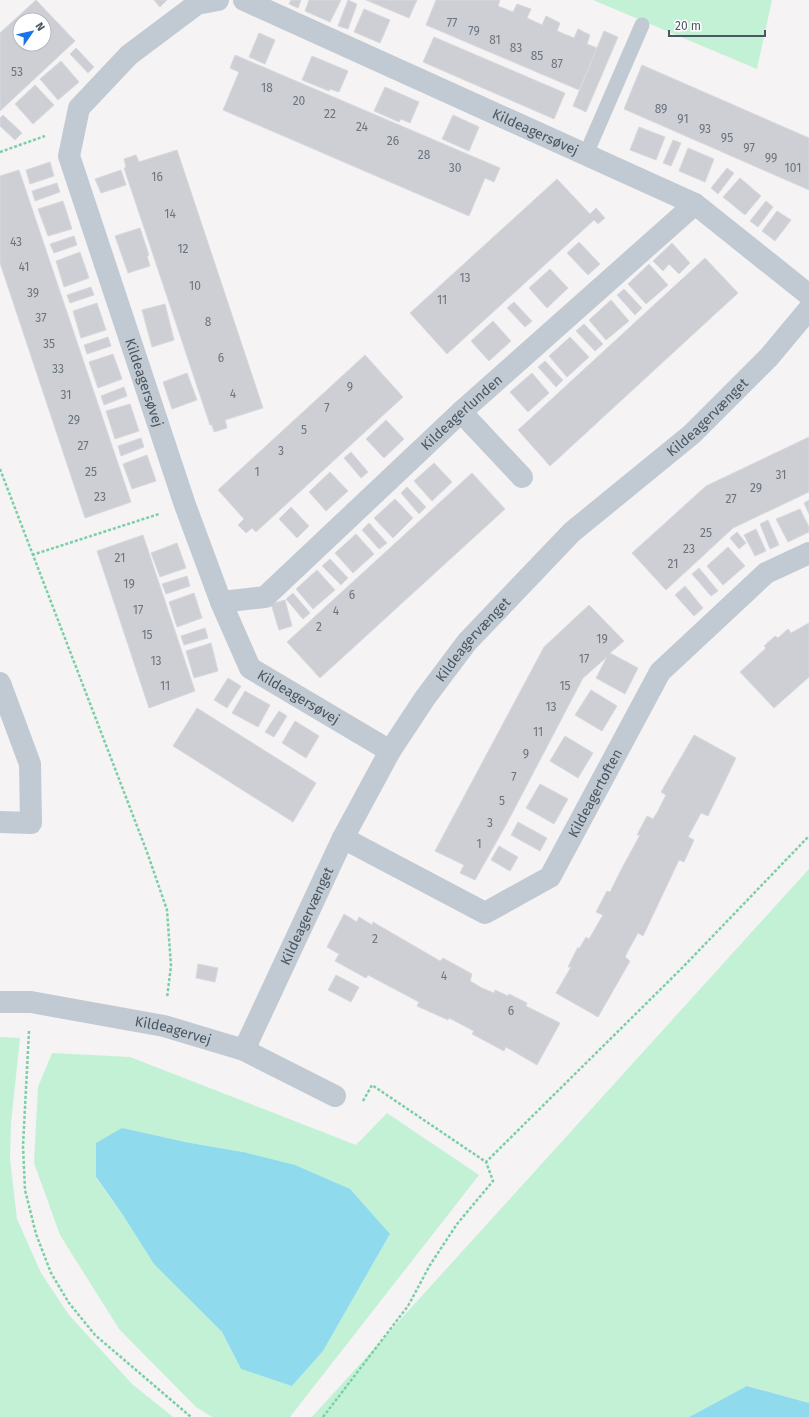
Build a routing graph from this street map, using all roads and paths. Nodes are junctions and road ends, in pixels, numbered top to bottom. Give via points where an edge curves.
1 (218, 0) edge
2 (244, 0) edge
3 (642, 25) dead end
4 (76, 125) junction
5 (0, 152) edge
6 (586, 154) junction
7 (695, 204) junction
8 (809, 296) edge
9 (809, 310) edge
10 (461, 412) junction
11 (0, 469) edge
12 (522, 477) dead end
13 (185, 505) junction
14 (809, 553) edge
15 (32, 555) junction
16 (221, 602) junction
17 (0, 683) edge
18 (390, 751) junction
19 (0, 822) edge
20 (809, 836) edge
21 (343, 838) junction
22 (0, 1002) edge
23 (31, 1002) junction
24 (164, 1026) junction
25 (244, 1050) junction
26 (335, 1096) dead end
27 (362, 1103) dead end
28 (486, 1162) junction
29 (191, 1417) edge
30 (323, 1417) edge

1 - 4 street, Kildeagersøvej via 197,4 129,55 79,108
2 - 6 street, Kildeagersøvej
3 - 6 lane
4 - 5 path
4 - 13 street, Kildeagersøvej via 69,156
6 - 7 street, Kildeagersøvej
7 - 8 street, Kildeagersøvej
7 - 10 street, Kildeagerlunden
9 - 18 street, Kildeagervænget via 769,356 692,434 572,532 473,636 425,698
10 - 12 street
10 - 16 street, Kildeagerlunden via 265,596
11 - 15 path
13 - 15 path
13 - 16 street, Kildeagersøvej
14 - 21 street, Kildeagertoften via 766,573 660,672 550,877 485,913
15 - 24 path via 167,910 171,966
16 - 18 street, Kildeagersøvej via 250,668
17 - 19 street via 30,764 31,823
18 - 21 street, Kildeagervænget
20 - 28 path via 683,967
21 - 25 street, Kildeagervænget
22 - 23 street, Kildeagervej
23 - 24 street, Kildeagervej
23 - 29 path via 23,1146 25,1190 36,1234 49,1266 69,1303 95,1335
24 - 25 street, Kildeagervej
25 - 26 street, Kildeagervej
27 - 28 path via 372,1084
28 - 30 path via 492,1181 457,1224 430,1265 408,1306

